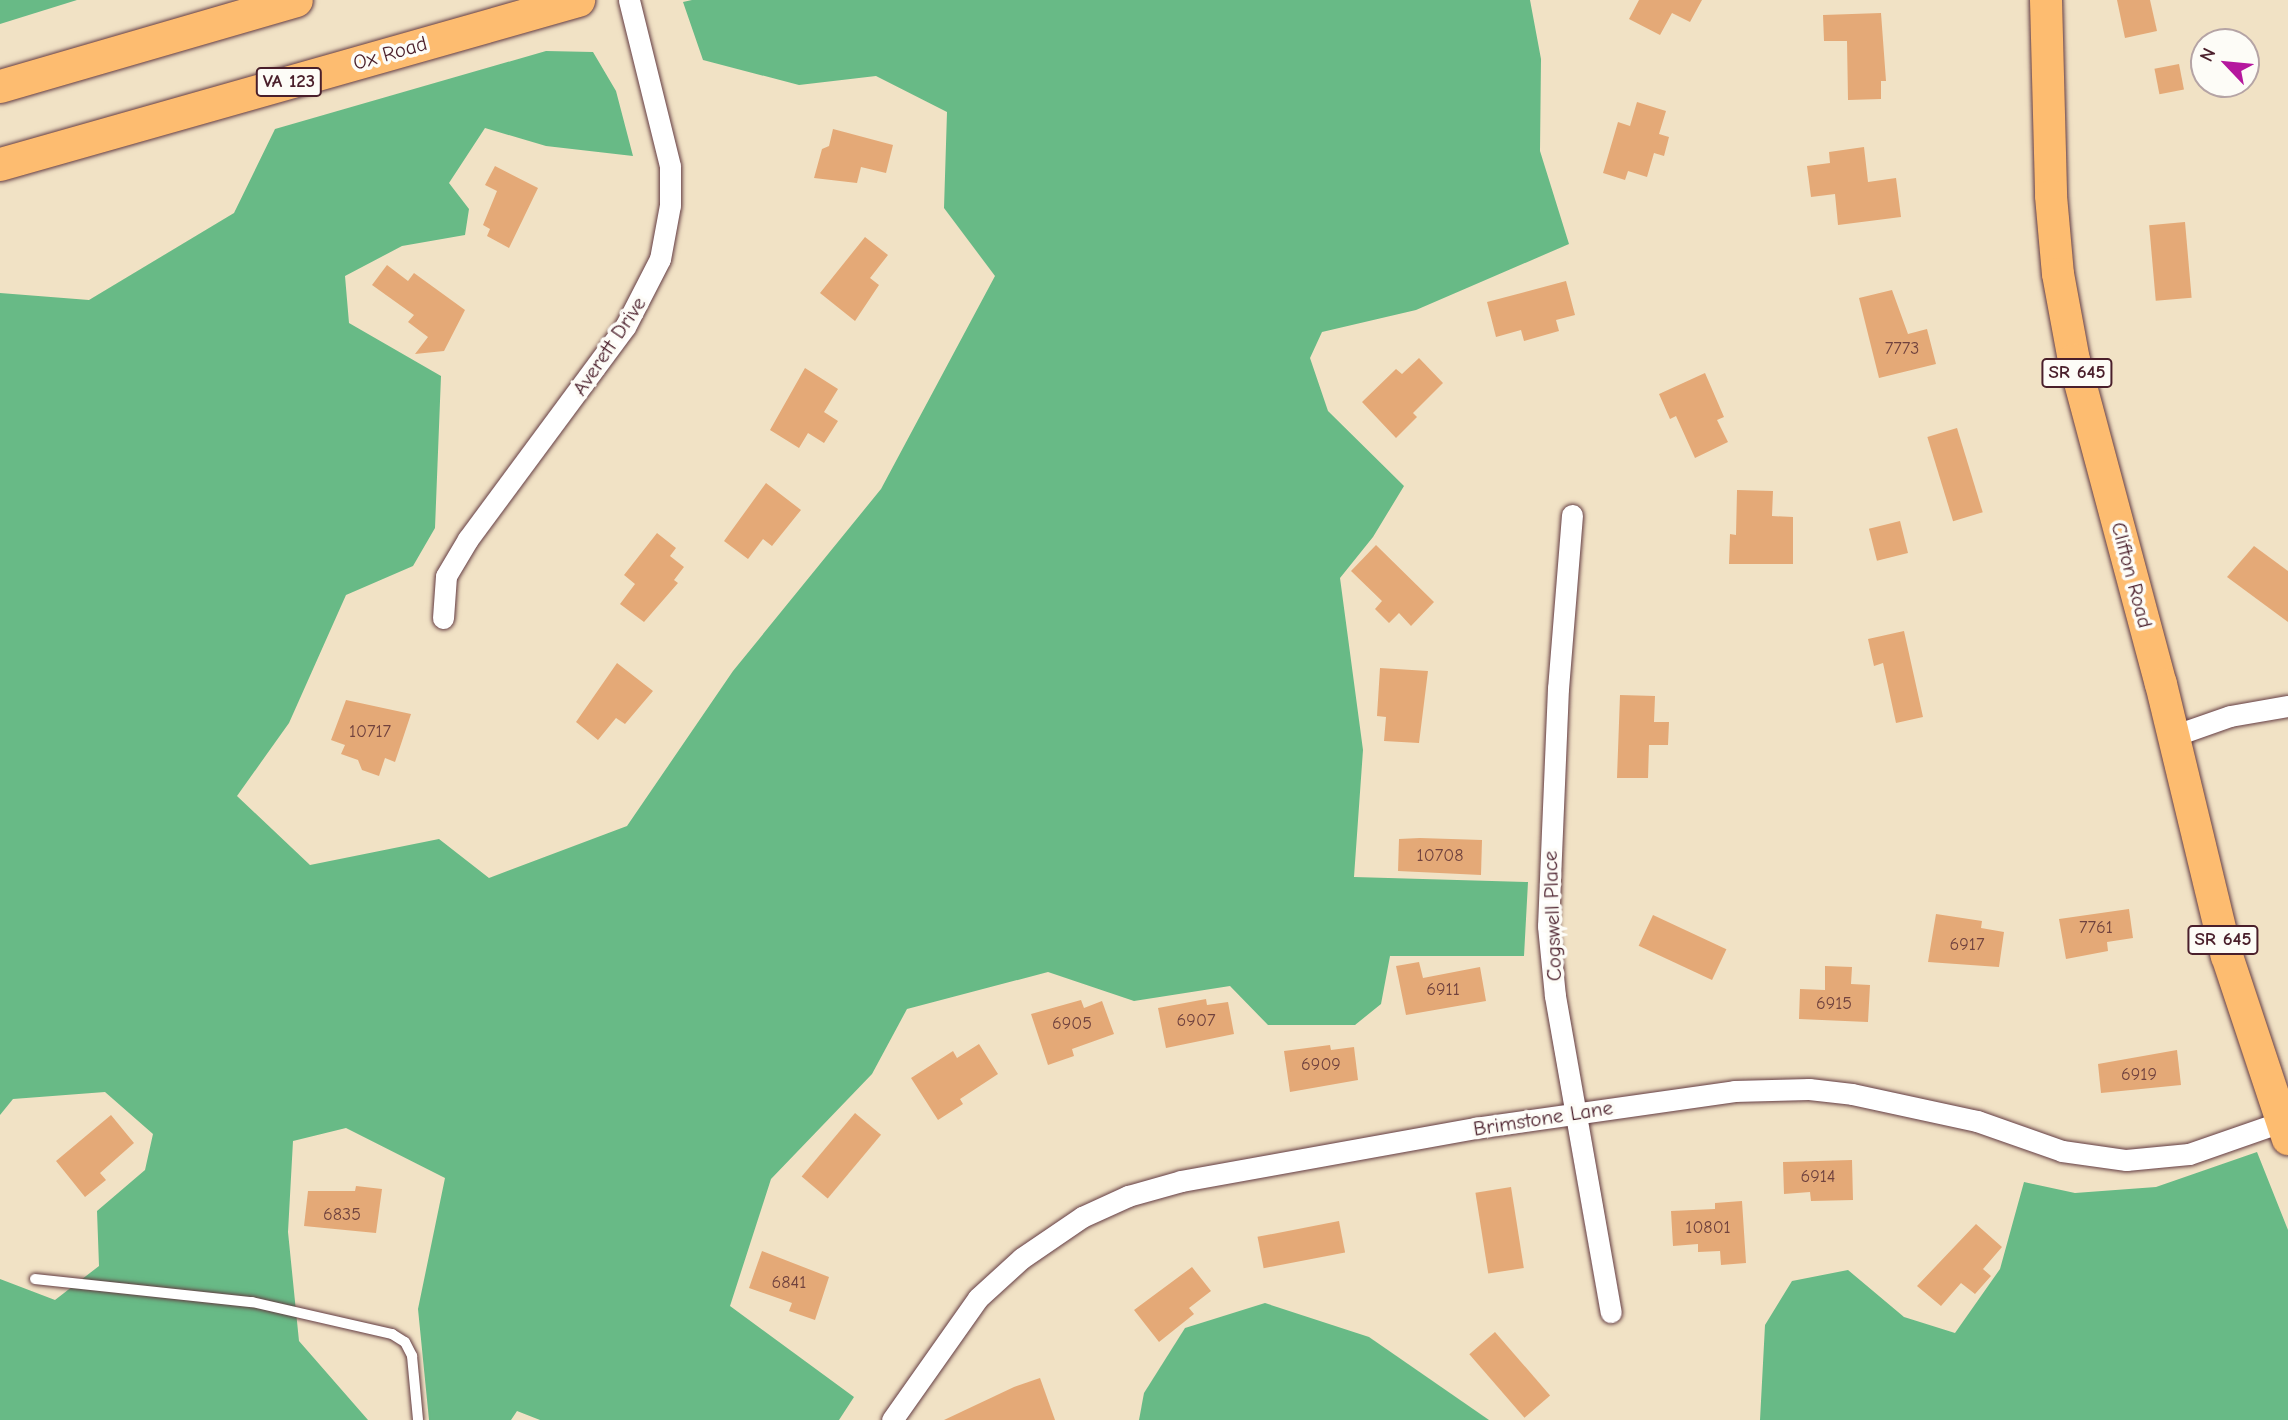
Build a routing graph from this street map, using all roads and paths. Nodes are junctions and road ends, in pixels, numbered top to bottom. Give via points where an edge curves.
1 (296, 0) edge
2 (578, 0) edge
3 (629, 0) edge
4 (2046, 0) edge
5 (0, 86) edge
6 (0, 164) edge
7 (1572, 516) dead end
8 (443, 618) dead end
9 (2288, 706) edge
10 (2173, 736) junction
11 (1576, 1112) junction
12 (2285, 1130) edge
13 (35, 1279) dead end
14 (1611, 1312) dead end
15 (418, 1420) edge
16 (892, 1420) edge

1 - 5 highway
2 - 6 highway, Ox Road / VA 123
3 - 8 street, Averett Drive via 670,166 670,205 660,259 625,327 468,538 446,576
4 - 10 main road, Clifton Road / SR 645 via 2051,196 2058,274 2087,413
7 - 11 street, Cogswell Place via 1558,688 1548,926
9 - 10 street via 2231,716
10 - 12 main road, Clifton Road / SR 645 via 2227,956
11 - 12 street, Brimstone Lane via 1734,1091 1809,1089 1928,1108 2062,1151 2126,1160 2189,1154
11 - 14 street, Cogswell Place
11 - 16 street, Brimstone Lane via 1181,1181 1128,1196 1072,1224 986,1290
13 - 15 lane via 252,1302 392,1334 405,1342 412,1356

